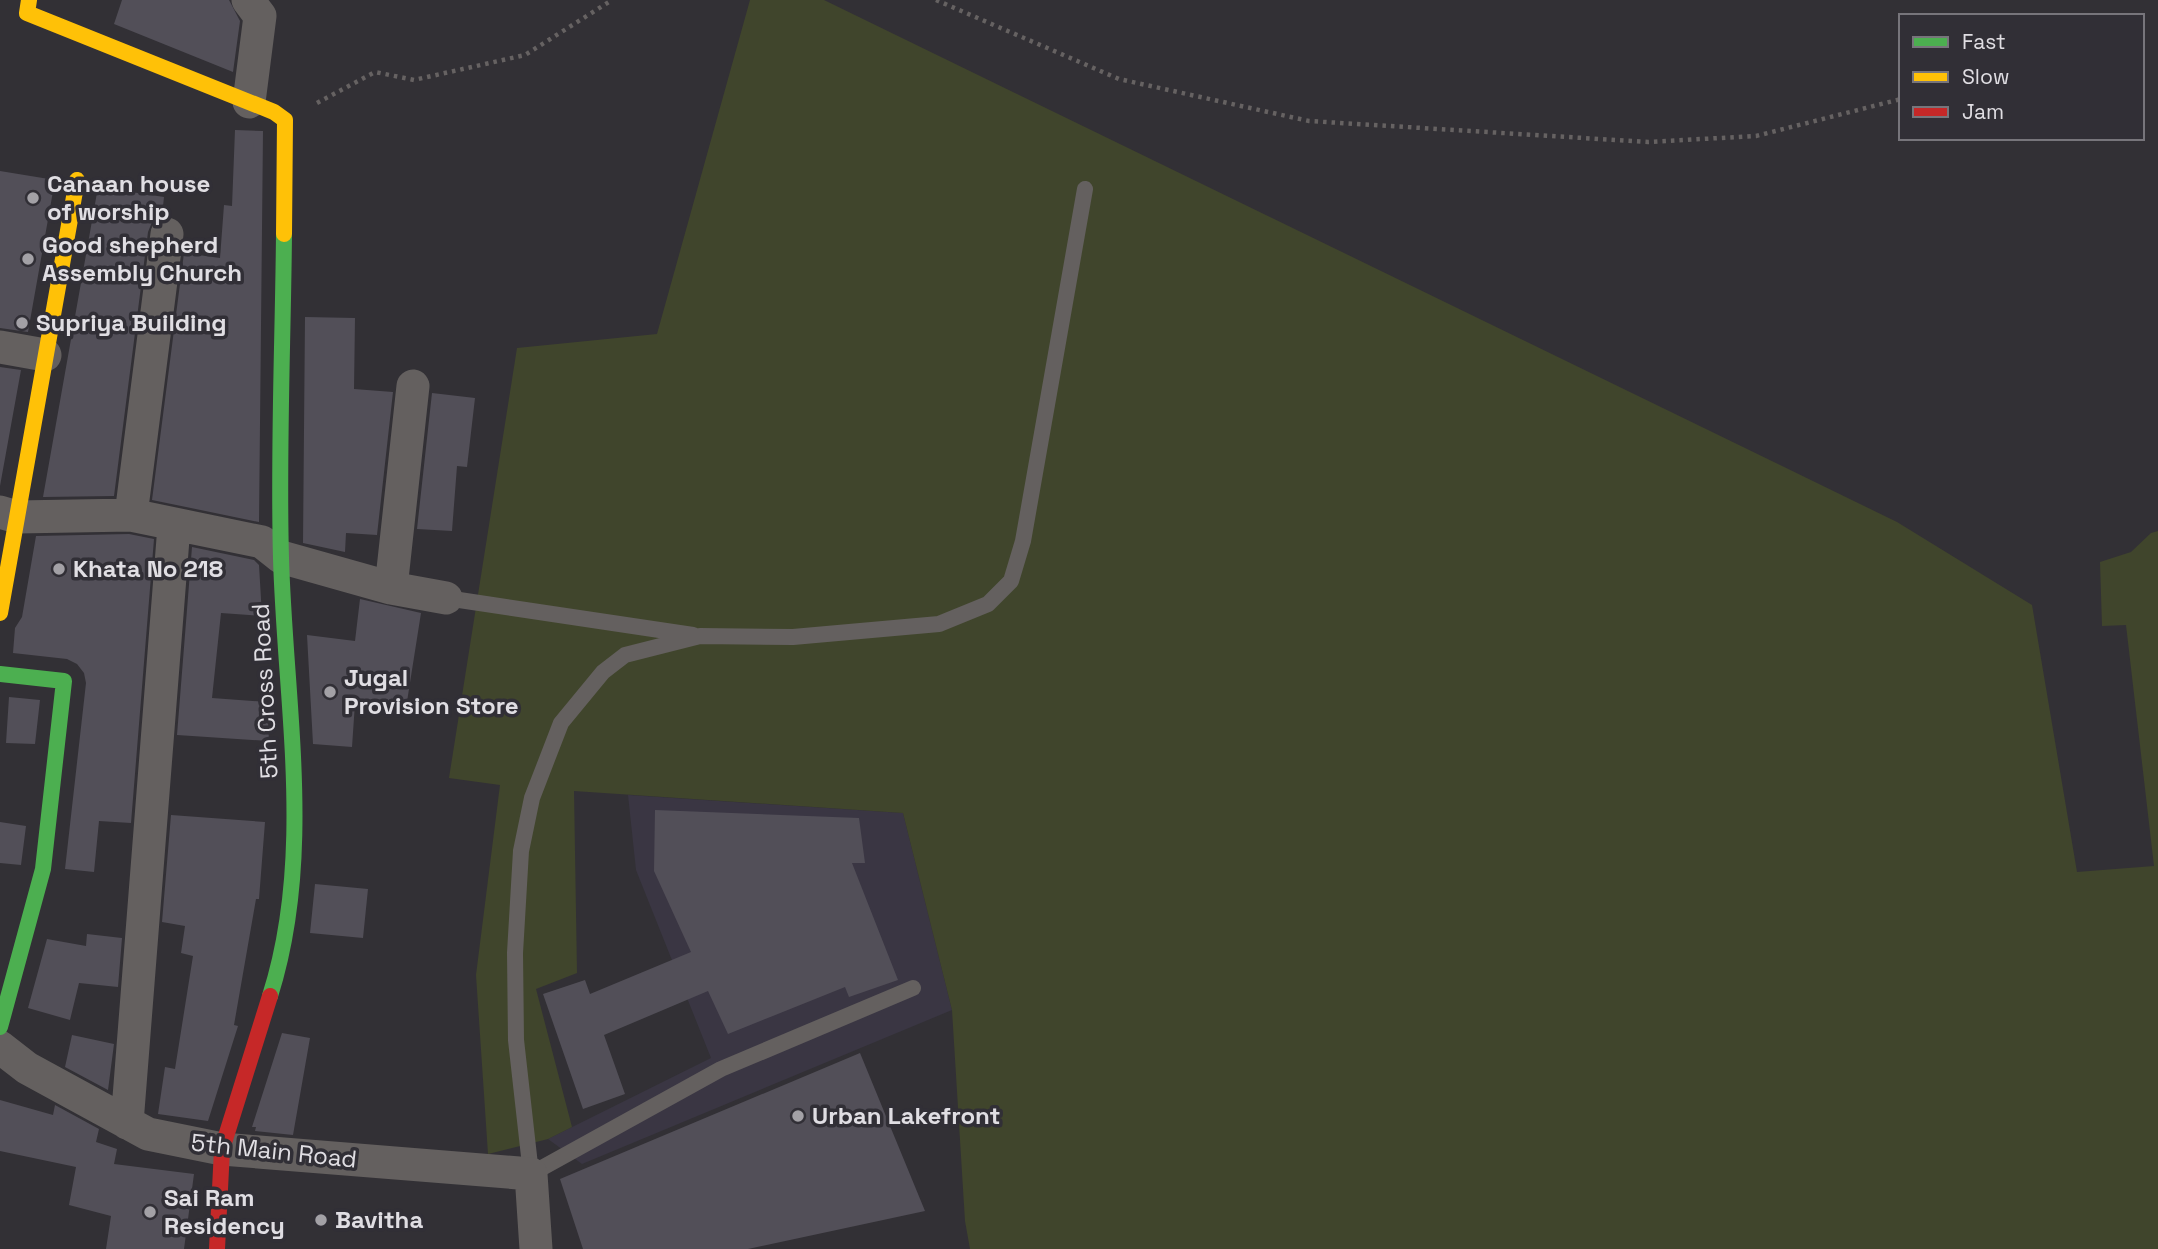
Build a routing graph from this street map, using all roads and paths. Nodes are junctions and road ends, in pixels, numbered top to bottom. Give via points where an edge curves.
1 (29, 0) edge
2 (248, 0) edge
3 (612, 0) edge
4 (936, 0) edge
5 (1899, 100) edge
6 (248, 102) junction
7 (285, 120) junction
8 (77, 180) dead end
9 (1085, 189) dead end
10 (167, 234) dead end
11 (0, 347) edge
12 (45, 355) junction
13 (413, 386) dead end
14 (8, 514) edge
15 (131, 515) junction
16 (174, 526) junction
17 (281, 557) junction
18 (391, 587) junction
19 (446, 598) joint
20 (0, 613) edge
21 (700, 636) junction
22 (0, 674) edge
23 (913, 988) dead end
24 (0, 1027) edge
25 (0, 1047) edge
26 (127, 1123) junction
27 (222, 1149) junction
28 (531, 1174) junction
29 (217, 1249) edge
30 (536, 1249) edge

1 - 6 street via 27,13
2 - 6 street via 260,16
3 - 7 path via 525,55 414,80 375,72
4 - 5 path via 1119,79 1309,121 1648,142 1756,136
6 - 7 street
7 - 17 street, 5th Cross Road
8 - 12 street
9 - 21 lane via 1023,541 1011,581 988,604 939,624 793,637
10 - 15 street
11 - 12 street
12 - 14 street
13 - 18 street
14 - 15 street
14 - 20 street
15 - 16 street
16 - 17 street via 262,542
16 - 26 street
17 - 18 street
17 - 27 street, 5th Cross Road via 296,847 283,956
18 - 19 street
19 - 21 lane
21 - 28 lane via 625,655 603,672 561,723 532,798 521,851 515,953 516,1040
22 - 24 street via 64,681 43,869
23 - 28 lane via 721,1069
25 - 26 street, 5th Main Road via 27,1068
26 - 27 street, 5th Main Road via 148,1133
27 - 28 street, 5th Main Road
27 - 29 street, 5th Cross Road
28 - 30 street

